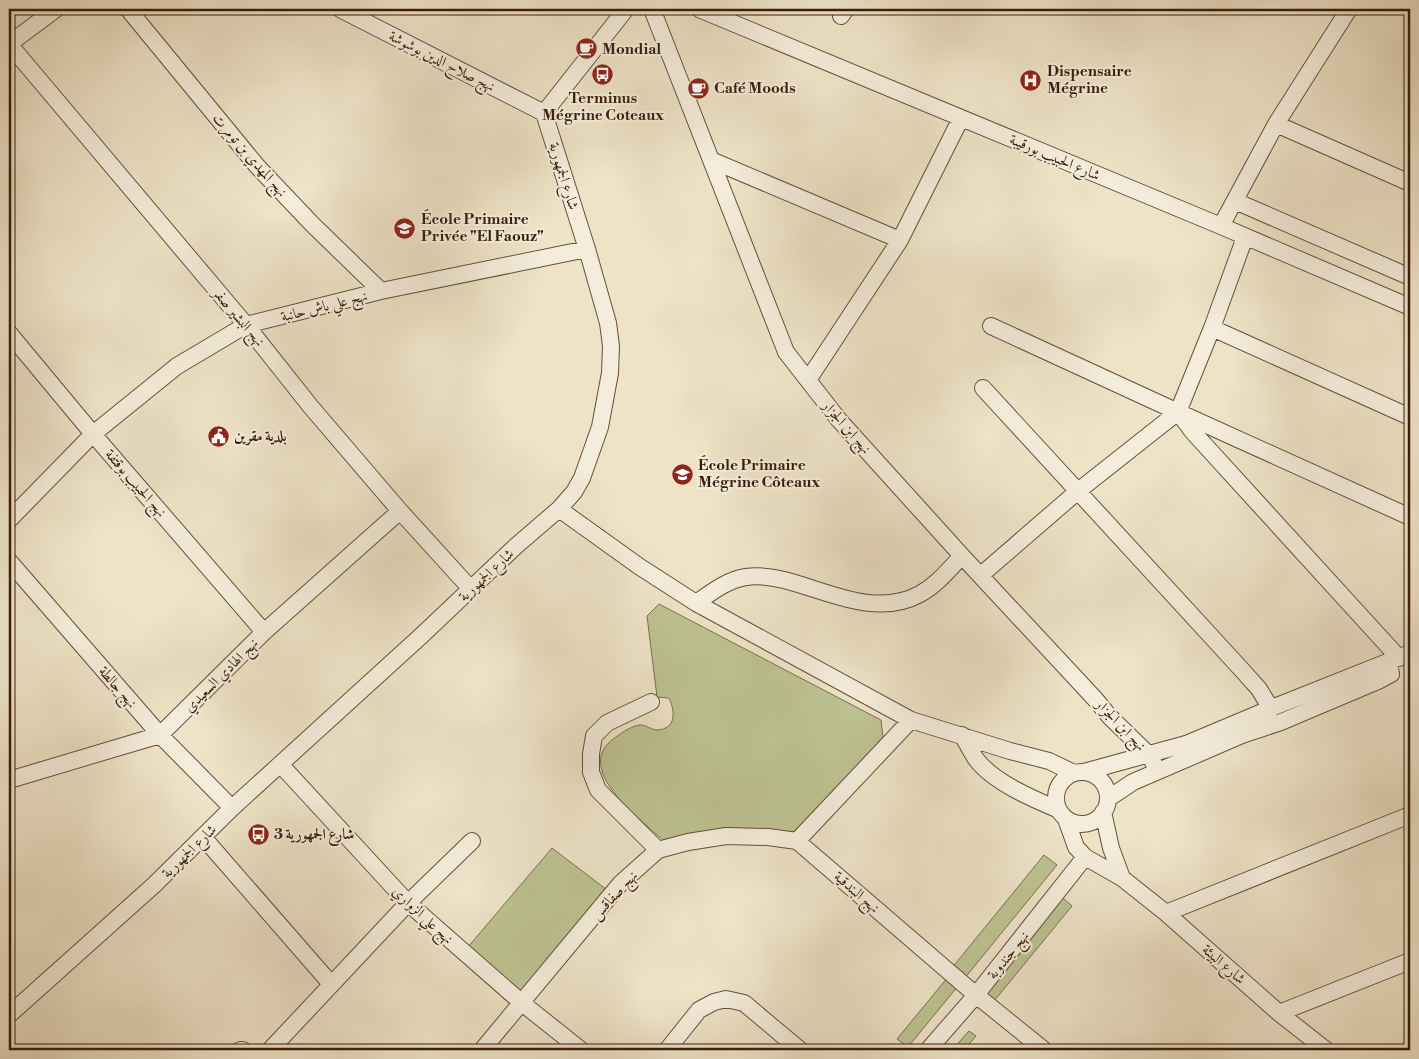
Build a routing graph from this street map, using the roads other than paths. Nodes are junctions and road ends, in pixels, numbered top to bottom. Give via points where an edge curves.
1 (56, 9) edge
2 (128, 9) edge
3 (340, 9) edge
4 (626, 9) edge
5 (652, 9) edge
6 (699, 9) edge
7 (1349, 9) edge
8 (9, 44) edge
9 (544, 113) junction
10 (961, 118) junction
11 (1276, 124) junction
12 (711, 160) junction
13 (1410, 183) edge
14 (1235, 201) junction
15 (1221, 226) junction
16 (1245, 237) junction
17 (900, 240) junction
18 (587, 249) junction
19 (1410, 277) edge
20 (381, 291) junction
21 (1410, 307) edge
22 (246, 325) junction
23 (991, 326) dead end
24 (1212, 328) junction
25 (9, 333) edge
26 (808, 380) junction
27 (982, 388) dead end
28 (1178, 412) junction
29 (1410, 418) edge
30 (93, 434) junction
31 (1078, 491) junction
32 (559, 509) junction
33 (400, 511) junction
34 (1410, 517) edge
35 (9, 520) edge
36 (962, 556) junction
37 (9, 562) edge
38 (981, 575) junction
39 (470, 588) junction
40 (696, 603) junction
41 (264, 632) junction
42 (1399, 658) edge
43 (651, 702) dead end
44 (1271, 708) junction
45 (911, 720) junction
46 (160, 735) junction
47 (962, 735) junction
48 (1149, 754) junction
49 (280, 764) junction
50 (1158, 771) junction
51 (1079, 773) junction
52 (9, 780) edge
53 (1106, 805) junction
54 (232, 808) junction
55 (1063, 814) junction
56 (1410, 816) edge
57 (204, 837) junction
58 (797, 841) junction
59 (472, 842) dead end
60 (658, 850) junction
61 (1085, 857) junction
62 (1122, 878) junction
63 (408, 903) junction
64 (1166, 913) junction
65 (1410, 961) edge
66 (331, 984) junction
67 (976, 995) junction
68 (522, 1003) junction
69 (1279, 1013) junction
70 (9, 1015) edge
71 (270, 1050) edge
72 (482, 1050) edge
73 (581, 1050) edge
74 (667, 1050) edge
75 (800, 1050) edge
76 (928, 1050) edge
77 (1044, 1050) edge
78 (1326, 1050) edge

1 - 8 street
2 - 20 street, نهج المهدي بن تومرت via 257,166
3 - 9 street, نهج صلاح الدين بوشوشة
4 - 9 street
5 - 12 street, نهج ابن الجزار
6 - 10 street, شارع الحبيب بورقيبة
7 - 11 street
8 - 22 street, نهج البشير صفر
9 - 18 street, شارع الجمهورية
10 - 15 street, شارع الحبيب بورقيبة
10 - 17 street
11 - 13 street
11 - 14 street
12 - 17 street
12 - 26 street, نهج ابن الجزار via 786,352
14 - 15 street
14 - 19 street
15 - 16 street, شارع الحبيب بورقيبة
16 - 21 street, شارع الحبيب بورقيبة
16 - 24 street
17 - 26 street
18 - 20 street, نهج علي باش حانبة
18 - 32 street, شارع الجمهورية via 608,323 610,373 600,428 585,470 574,492
20 - 22 street, نهج علي باش حانبة
22 - 30 street, نهج علي باش حانبة via 177,366
22 - 33 street, نهج البشير صفر
23 - 28 street
24 - 28 street
24 - 29 street
25 - 30 street, نهج الحبيب بوقتفة
26 - 36 street, نهج ابن الجزار via 839,420
27 - 31 street
28 - 31 street
28 - 34 street
28 - 42 street
30 - 35 street, نهج علي باش حانبة
30 - 41 street, نهج الحبيب بوقتفة
31 - 38 street
31 - 44 street via 1259,689
32 - 39 street, شارع الجمهورية
32 - 40 street
33 - 39 street, نهج البشير صفر
33 - 41 street, نهج الهادي السعيدي
36 - 38 street, نهج ابن الجزار
36 - 40 street via 934,585 920,595 900,602 871,604 768,577 746,577 720,585
37 - 46 street, نهج جالطة
38 - 48 street, نهج ابن الجزار via 1110,717
39 - 49 street, شارع الجمهورية
40 - 45 street
41 - 46 street, نهج الهادي السعيدي
42 - 44 street
42 - 50 street via 1390,674 1378,681
43 - 60 street via 607,723 594,736 591,772 598,790
44 - 48 street via 1186,744
45 - 47 street
45 - 58 street
46 - 52 street, نهج الهادي السعيدي
46 - 54 street, نهج جالطة
47 - 51 street
47 - 55 street via 986,769 1028,797
48 - 50 street, نهج ابن الجزار
48 - 51 street
49 - 54 street, شارع الجمهورية
49 - 63 street, نهج علي الزواري
50 - 53 street via 1133,782
51 - 53 street via 1098,778 1103,783
51 - 55 street via 1064,779 1058,788 1056,799
53 - 55 street via 1094,821 1085,824 1075,823
53 - 62 street via 1111,848
54 - 57 street, شارع الجمهورية
55 - 61 street via 1076,847
56 - 64 street
57 - 66 street
57 - 70 street, شارع الجمهورية
58 - 60 street, نهج صفاقس via 726,836
58 - 67 street, نهج البندقية
59 - 63 street
60 - 68 street, نهج صفاقس via 620,884
61 - 62 street, شارع البيئة
61 - 67 street, نهج جندوبة
62 - 64 street, شارع البيئة
63 - 66 street
63 - 68 street, نهج علي الزواري
64 - 69 street, شارع البيئة
65 - 69 street
66 - 71 street
67 - 76 street, نهج جندوبة
67 - 77 street, نهج البندقية
68 - 72 street, نهج صفاقس
68 - 73 street, نهج علي الزواري
69 - 78 street, شارع البيئة
74 - 75 street via 699,1010 726,999 744,1003

